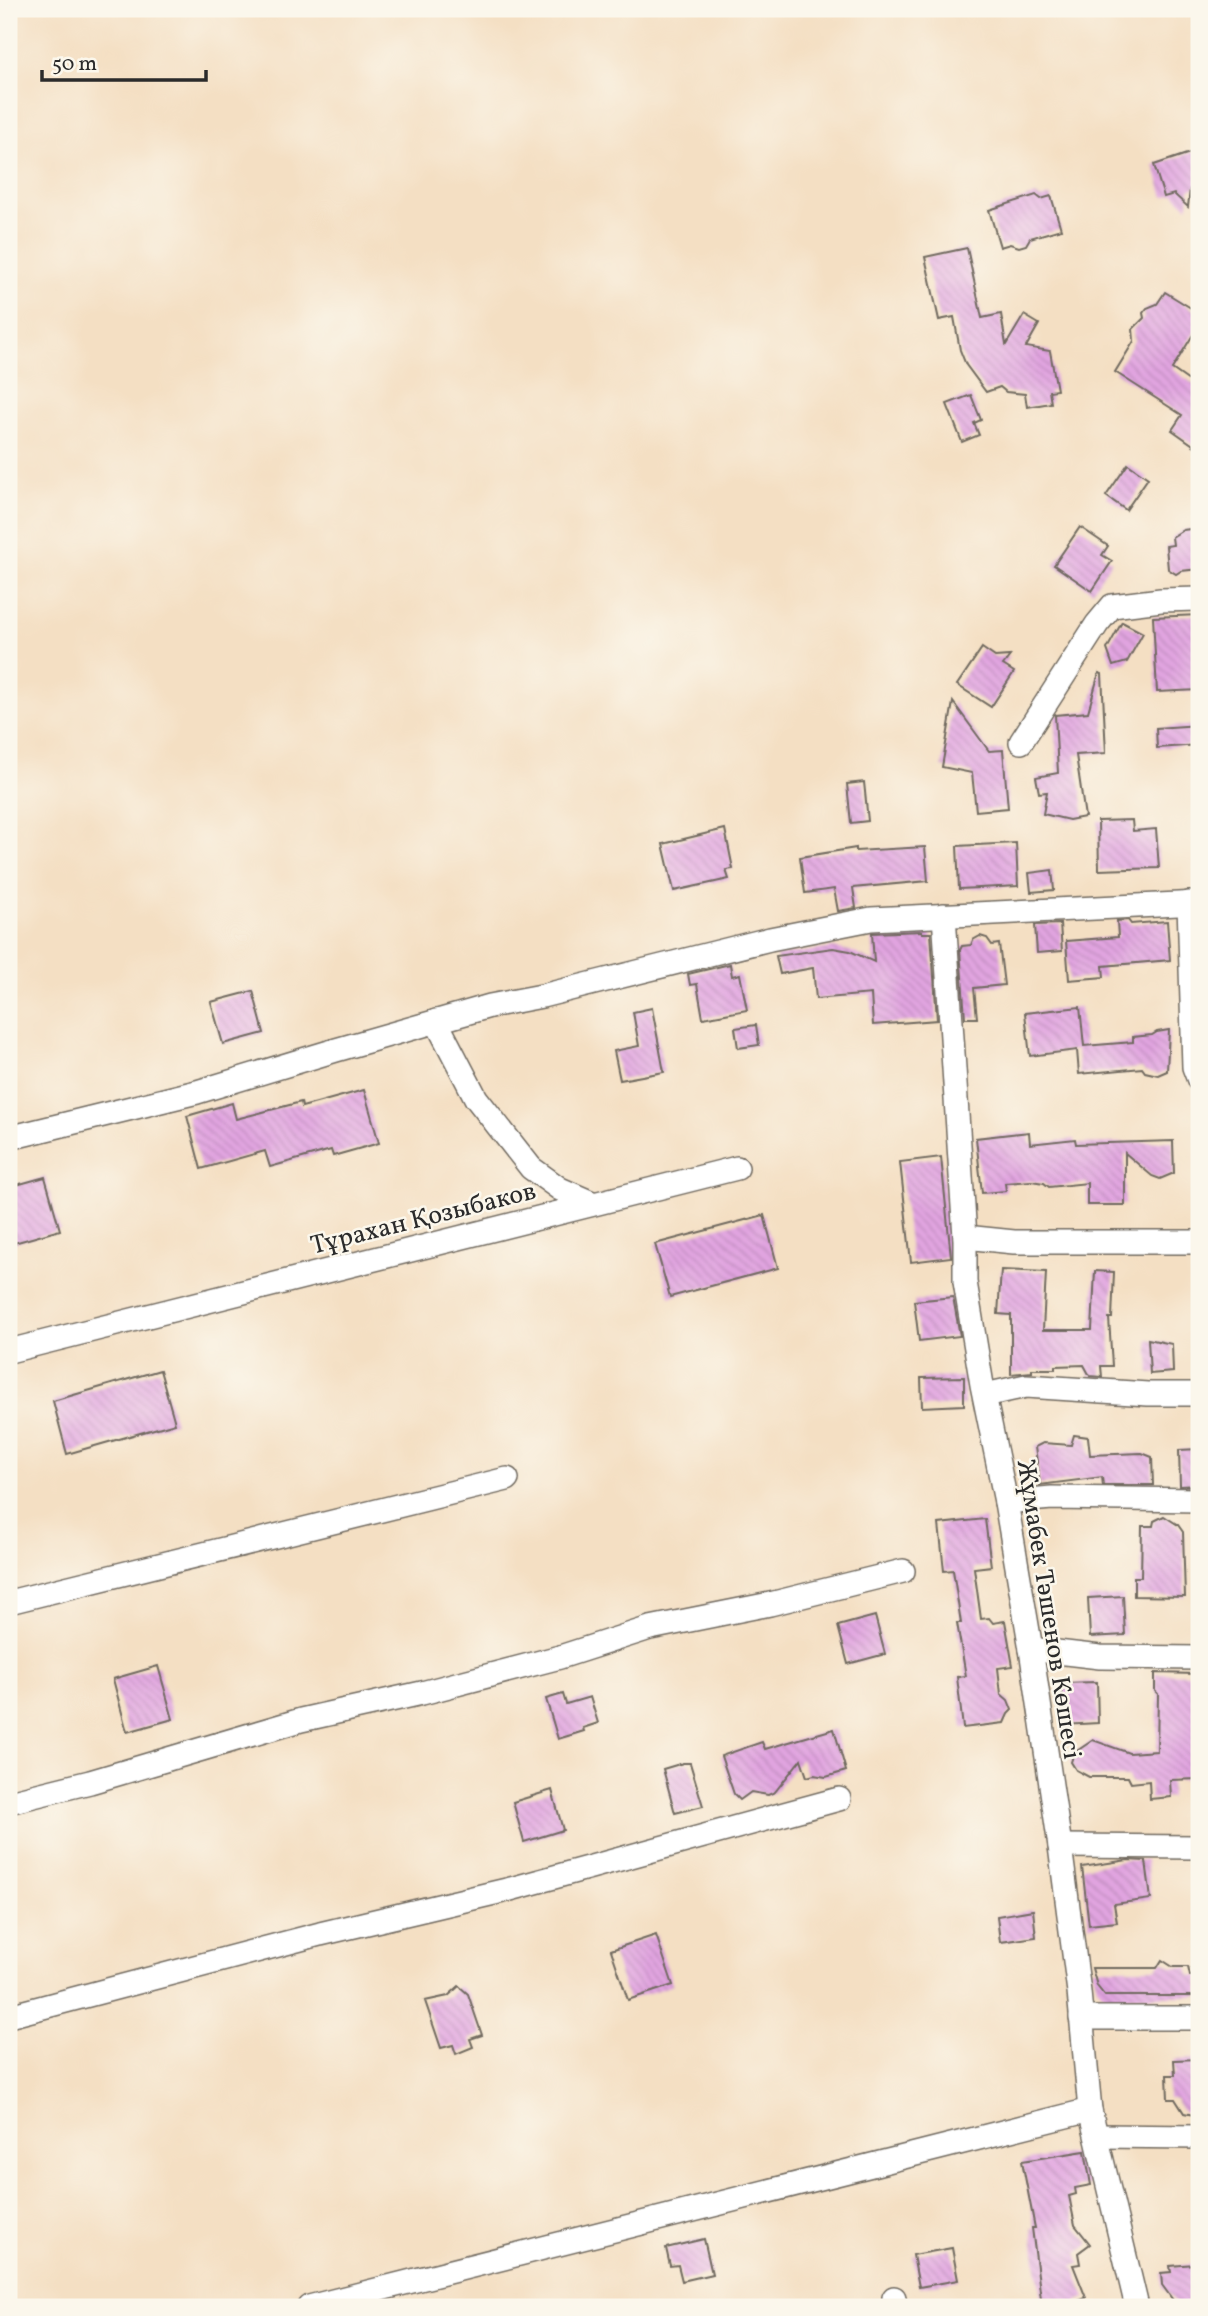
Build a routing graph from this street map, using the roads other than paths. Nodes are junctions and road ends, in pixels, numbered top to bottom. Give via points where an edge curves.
1 (1199, 599) edge
2 (1021, 742) dead end
3 (1194, 903) edge
4 (944, 915) junction
5 (436, 1021) junction
6 (1199, 1080) edge
7 (9, 1138) edge
8 (737, 1168) dead end
9 (592, 1203) junction
10 (965, 1237) junction
11 (1199, 1242) edge
12 (9, 1350) edge
13 (1199, 1394) edge
14 (985, 1395) junction
15 (508, 1479) dead end
16 (1199, 1500) edge
17 (1006, 1502) junction
18 (904, 1571) dead end
19 (9, 1602) edge
20 (1031, 1649) junction
21 (1199, 1658) edge
22 (839, 1799) dead end
23 (9, 1802) edge
24 (1059, 1846) junction
25 (1199, 1847) edge
26 (9, 2016) edge
27 (1081, 2018) junction
28 (1199, 2018) edge
29 (1090, 2110) junction
30 (1098, 2136) junction
31 (1199, 2137) edge
32 (309, 2307) edge
33 (1137, 2307) edge

1 - 2 street via 1112,606
3 - 4 street
3 - 6 street via 1194,1067
4 - 5 street via 871,919 769,939
4 - 10 street, Жұмабек Тәшенов Көшесі
5 - 7 street via 197,1092
5 - 9 street via 476,1098 531,1168 560,1189
8 - 9 street, Тұрахан Қозыбаков
9 - 12 street, Тұрахан Қозыбаков
10 - 11 street
10 - 14 street, Жұмабек Тәшенов Көшесі via 965,1282
13 - 14 street via 1026,1386
14 - 17 street, Жұмабек Тәшенов Көшесі
15 - 19 street
16 - 17 street
17 - 20 street, Жұмабек Тәшенов Көшесі
18 - 23 street via 650,1629 560,1657 301,1720
20 - 21 street via 1100,1657
20 - 24 street, Жұмабек Тәшенов Көшесі
22 - 26 street via 507,1890
24 - 25 street
24 - 27 street, Жұмабек Тәшенов Көшесі
27 - 28 street
27 - 29 street, Жұмабек Тәшенов Көшесі
29 - 30 street, Жұмабек Тәшенов Көшесі
29 - 32 street
30 - 31 street
30 - 33 street, Жұмабек Тәшенов Көшесі

